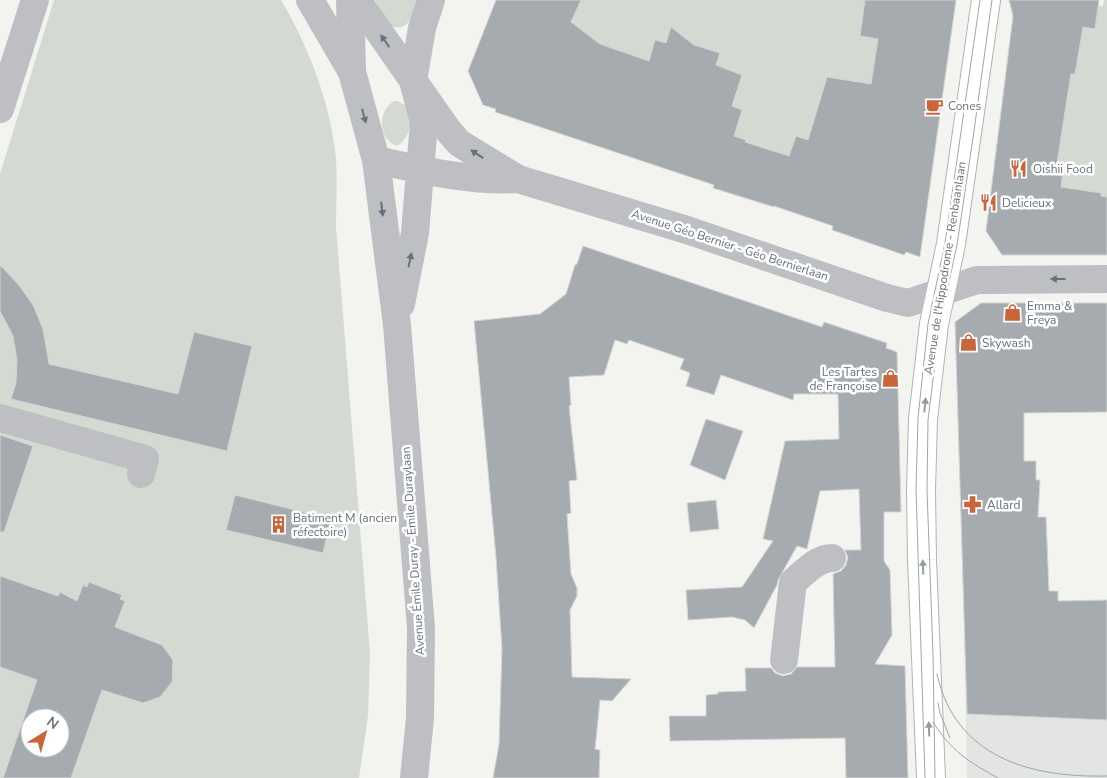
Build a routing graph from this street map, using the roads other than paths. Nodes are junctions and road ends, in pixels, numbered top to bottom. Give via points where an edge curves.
1 (34, 0) edge
2 (310, 0) edge
3 (350, 0) edge
4 (357, 0) edge
5 (431, 0) edge
6 (986, 0) edge
7 (352, 72) junction
8 (413, 81) junction
9 (0, 106) edge
10 (376, 160) junction
11 (421, 170) junction
12 (518, 179) junction
13 (1107, 279) edge
14 (941, 291) junction
15 (397, 325) junction
16 (0, 418) edge
17 (141, 474) dead end
18 (832, 558) dead end
19 (784, 660) dead end
20 (414, 778) edge
21 (930, 778) edge

1 - 9 street
2 - 7 street
3 - 7 street
8 -> 4 street, Avenue Géo Bernier - Géo Bernierlaan
5 - 8 street via 422,28
6 - 14 main road, Avenue de l'Hippodrome - Renbaanlaan via 960,185
7 -> 10 street, Avenue Émile Duray - Émile Duraylaan
8 - 11 street, Avenue Émile Duray - Émile Duraylaan via 424,122
12 -> 8 street, Avenue Géo Bernier - Géo Bernierlaan via 459,143
10 - 11 street, Avenue Géo Bernier - Géo Bernierlaan
10 -> 15 street, Avenue Émile Duray - Émile Duraylaan
11 - 12 street, Avenue Géo Bernier - Géo Bernierlaan via 494,181
15 -> 11 street, Avenue Émile Duray - Émile Duraylaan via 415,233
12 - 14 street, Avenue Géo Bernier - Géo Bernierlaan via 687,230 908,303
13 -> 14 street, Avenue Géo Bernier - Géo Bernierlaan via 977,280
21 -> 14 main road, Avenue de l'Hippodrome - Renbaanlaan via 922,560 922,454 928,366
15 - 20 street, Avenue Émile Duray - Émile Duraylaan via 421,628 420,718
16 - 17 street via 145,459
18 - 19 street via 818,562 793,582

